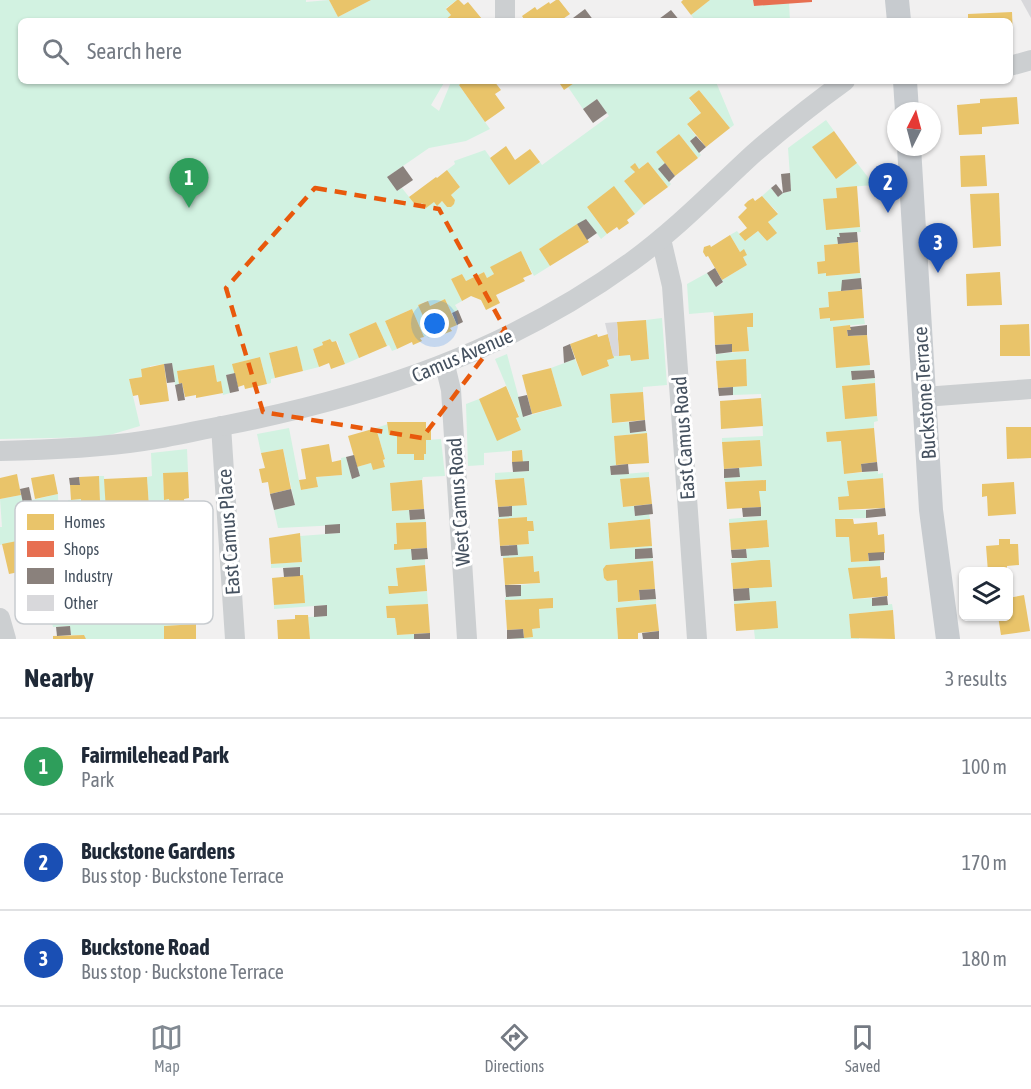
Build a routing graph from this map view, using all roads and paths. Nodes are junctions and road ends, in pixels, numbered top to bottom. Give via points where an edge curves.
1 (505, 0) edge
2 (897, 0) edge
3 (505, 18) edge
4 (899, 18) edge
5 (1031, 60) edge
6 (1013, 65) edge
7 (841, 84) edge
8 (905, 84) edge
9 (906, 102) edge
10 (910, 156) edge
11 (661, 239) junction
12 (445, 365) junction
13 (1031, 389) edge
14 (924, 397) junction
15 (221, 426) junction
16 (0, 451) edge
17 (0, 618) edge
18 (6, 639) edge
19 (235, 639) edge
20 (467, 639) edge
21 (697, 639) edge
22 (948, 639) edge

1 - 3 street
2 - 4 main road
5 - 6 street
7 - 11 street, Camus Avenue via 774,137
8 - 9 main road
10 - 14 main road, Buckstone Terrace
11 - 12 street, Camus Avenue via 615,274 553,312
11 - 21 street, East Camus Road via 672,286
12 - 15 street, Camus Avenue via 334,400
12 - 20 street, West Camus Road via 451,390
13 - 14 street
14 - 22 main road, Buckstone Terrace via 931,510
15 - 16 street, Camus Avenue via 125,443
15 - 19 street, East Camus Place
17 - 18 street

